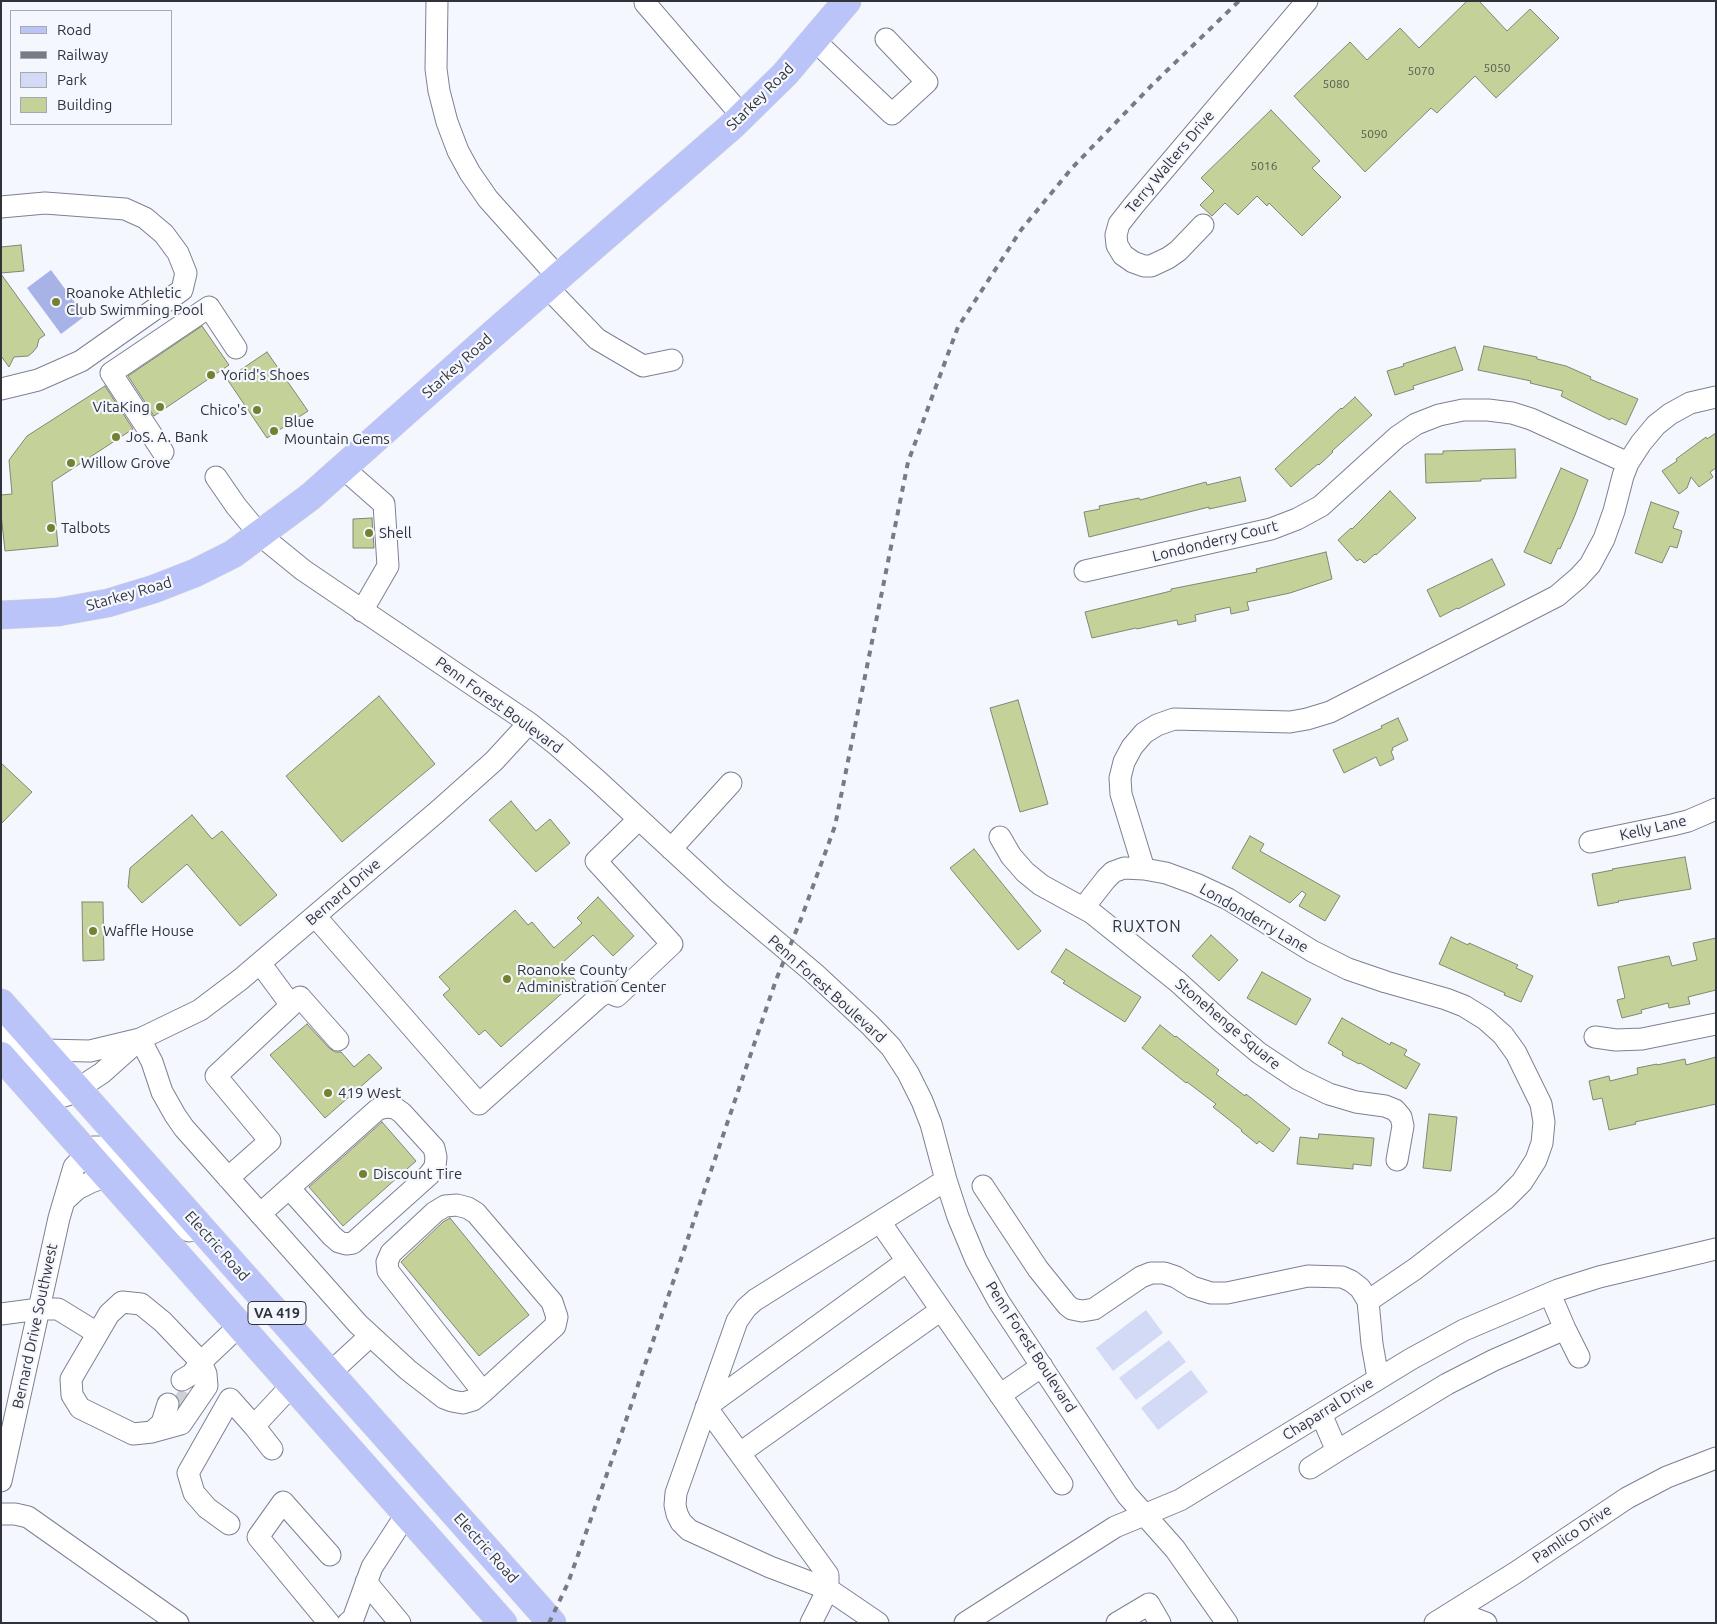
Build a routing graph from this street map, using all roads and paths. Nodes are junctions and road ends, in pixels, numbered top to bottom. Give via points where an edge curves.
1 (437, 1) edge
2 (848, 1) edge
3 (1307, 1) edge
4 (645, 3) dead end
5 (886, 39) dead end
6 (814, 40) junction
7 (742, 116) junction
8 (1, 207) edge
9 (1203, 225) dead end
10 (553, 282) junction
11 (236, 348) dead end
12 (672, 360) dead end
13 (1, 389) edge
14 (1716, 397) edge
15 (163, 452) dead end
16 (1628, 464) junction
17 (343, 468) junction
18 (216, 477) dead end
19 (260, 534) junction
20 (1084, 571) dead end
21 (362, 611) junction
22 (1, 615) edge
23 (529, 723) junction
24 (731, 783) dead end
25 (1716, 809) edge
26 (639, 819) junction
27 (1000, 837) dead end
28 (1590, 842) dead end
29 (671, 849) junction
30 (1144, 869) junction
31 (1084, 907) junction
32 (315, 916) junction
33 (260, 963) junction
34 (1, 1003) edge
35 (291, 1005) junction
36 (1716, 1024) edge
37 (1595, 1037) dead end
38 (140, 1039) junction
39 (338, 1040) dead end
40 (42, 1050) junction
41 (2, 1053) edge
42 (78, 1089) junction
43 (87, 1152) junction
44 (1397, 1160) dead end
45 (108, 1176) junction
46 (228, 1178) junction
47 (946, 1180) junction
48 (983, 1186) dead end
49 (289, 1188) junction
50 (64, 1201) junction
51 (260, 1214) junction
52 (880, 1222) junction
53 (1716, 1249) edge
54 (222, 1251) junction
55 (907, 1261) junction
56 (1550, 1294) junction
57 (1368, 1301) junction
58 (39, 1309) junction
59 (941, 1310) junction
60 (1, 1314) edge
61 (240, 1325) junction
62 (1565, 1329) junction
63 (97, 1333) junction
64 (370, 1336) junction
65 (1579, 1357) dead end
66 (1042, 1366) junction
67 (330, 1373) junction
68 (192, 1376) junction
69 (1378, 1378) junction
70 (293, 1384) junction
71 (483, 1392) junction
72 (1000, 1395) junction
73 (706, 1406) junction
74 (1321, 1414) junction
75 (254, 1426) junction
76 (7, 1428) edge
77 (272, 1449) dead end
78 (1337, 1451) junction
79 (740, 1453) junction
80 (1716, 1458) edge
81 (1310, 1468) dead end
82 (1, 1481) edge
83 (1062, 1484) dead end
84 (407, 1513) junction
85 (1, 1514) edge
86 (1145, 1515) junction
87 (229, 1524) dead end
88 (330, 1555) dead end
89 (366, 1582) junction
90 (828, 1589) junction
91 (1454, 1611) junction
92 (178, 1623) edge
93 (329, 1623) edge
94 (348, 1623) edge
95 (400, 1623) edge
96 (503, 1623) edge
97 (552, 1623) edge
98 (812, 1623) edge
99 (878, 1623) edge
100 (965, 1623) edge
101 (1117, 1623) edge
102 (1160, 1623) edge
103 (1227, 1623) edge
104 (1435, 1623) edge
105 (1486, 1623) edge

1 - 10 street via 436,69 439,91 458,151 488,199
2 - 6 main road, Starkey Road
3 - 9 street, Terry Walters Drive via 1119,224 1117,245 1133,262 1152,266 1178,251
4 - 7 street
5 - 6 street via 927,82 892,114
6 - 7 main road, Starkey Road
7 - 10 main road, Starkey Road
8 - 13 street via 45,203 125,209 145,218 164,234 178,253 186,273 182,290 81,361 38,380
10 - 12 street via 597,339 643,366
10 - 17 main road, Starkey Road
11 - 15 street via 209,307 111,374
14 - 16 street via 1670,414 1656,425
16 - 20 street, Londonderry Court via 1512,413 1488,410 1447,413 1416,424 1321,506 1297,520 1271,529
16 - 30 street via 1607,529 1590,565 1557,596 1330,712 1290,722 1174,719 1157,724 1144,733 1124,762 1120,778 1125,813
17 - 19 main road, Starkey Road
17 - 21 street via 384,504 388,566
18 - 19 street, Penn Forest Boulevard
19 - 21 street, Penn Forest Boulevard via 302,570
19 - 22 main road, Starkey Road via 233,554 154,589 108,603 58,612
21 - 23 street, Penn Forest Boulevard
23 - 26 street, Penn Forest Boulevard
23 - 32 street, Bernard Drive via 487,767
24 - 29 street
25 - 28 street, Kelly Lane via 1688,821
26 - 29 street, Penn Forest Boulevard
26 - 32 street via 596,861 672,944 617,996 608,992 600,996 479,1104
27 - 31 street, Stonehenge Square via 1025,872 1042,885
29 - 47 street, Penn Forest Boulevard via 814,973 870,1024 891,1048 922,1101
30 - 31 street via 1124,868 1113,872
30 - 57 street, Londonderry Lane via 1166,873 1228,899 1305,947 1348,969 1464,1006 1485,1019 1516,1052 1541,1104 1543,1136 1536,1160 1522,1182 1504,1200
31 - 44 street, Stonehenge Square via 1178,982 1259,1053 1298,1079 1328,1094 1395,1110 1403,1126
32 - 33 street, Bernard Drive
33 - 35 street
33 - 38 street, Bernard Drive via 200,1010
34 - 40 main road, Electric Road / VA 419
35 - 39 street via 300,997
35 - 46 street via 216,1076 270,1140
36 - 37 street via 1642,1039
38 - 40 street, Bernard Drive via 90,1051
38 - 42 street, Bernard Drive via 102,1073
38 - 46 street via 175,1115
40 - 42 main road, Electric Road / VA 419
41 - 42 street, Bernard Drive via 58,1094 64,1096
41 - 43 main road, VA 419
42 - 54 main road, Electric Road / VA 419
43 - 45 main road, VA 419
43 - 50 street, Bernard Drive Southwest via 74,1167
43 - 54 street via 93,1147 100,1147 111,1155 198,1239
45 - 50 street via 77,1189
45 - 61 main road, VA 419
46 - 51 street
47 - 52 street
47 - 66 street, Penn Forest Boulevard via 976,1260 999,1302
48 - 57 street via 1038,1269 1072,1309 1094,1309 1150,1273 1164,1273 1211,1293 1227,1293 1308,1276 1342,1277 1360,1288
49 - 49 street via 378,1109 395,1108 434,1148 435,1167 429,1175 353,1243 339,1242 332,1236
49 - 51 street
50 - 58 street, Bernard Drive Southwest
51 - 64 street
52 - 55 street
52 - 73 street via 746,1308 737,1320
53 - 56 street, Chaparral Drive via 1599,1277
54 - 67 main road, Electric Road / VA 419
55 - 59 street
55 - 73 street
56 - 62 street
56 - 69 street, Chaparral Drive via 1464,1330
57 - 69 street
58 - 60 street
58 - 63 street via 58,1309
58 - 76 street, Bernard Drive Southwest
59 - 72 street
59 - 79 street
61 - 68 street
61 - 70 main road, VA 419
62 - 65 street
62 - 78 street via 1447,1384
63 - 68 street via 109,1314 122,1302 141,1304 163,1322
63 - 68 street via 71,1379 72,1395 80,1408 133,1434 165,1418 182,1424 207,1386 206,1374
64 - 67 street
64 - 71 street via 444,1398 463,1403 474,1400
66 - 72 street
66 - 86 street, Penn Forest Boulevard via 1127,1495
67 - 97 main road, Electric Road / VA 419
69 - 74 street, Chaparral Drive
70 - 75 street
70 - 84 main road, VA 419
71 - 71 street via 555,1326 555,1307 476,1213 457,1205 445,1206 391,1253 388,1271
72 - 83 street
73 - 79 street
73 - 90 street via 676,1494 675,1505 681,1522 689,1530 752,1559
74 - 78 street
74 - 86 street, Chaparral Drive via 1180,1500
75 - 77 street
75 - 87 street via 230,1399 188,1473 194,1493 207,1508
76 - 82 street, Bernard Drive Southwest
78 - 81 street
79 - 90 street via 828,1575
80 - 91 street, Pamlico Drive via 1667,1477 1627,1498
84 - 89 street via 372,1567
84 - 96 main road, VA 419
85 - 92 street via 28,1518
86 - 100 street, Chaparral Drive via 1115,1527
86 - 103 street, Penn Forest Boulevard via 1175,1550
88 - 93 street via 283,1502 258,1537
89 - 94 street via 353,1619
89 - 95 street
90 - 98 street
90 - 99 street
91 - 104 street, Pamlico Drive
91 - 105 street
101 - 102 street via 1149,1604

